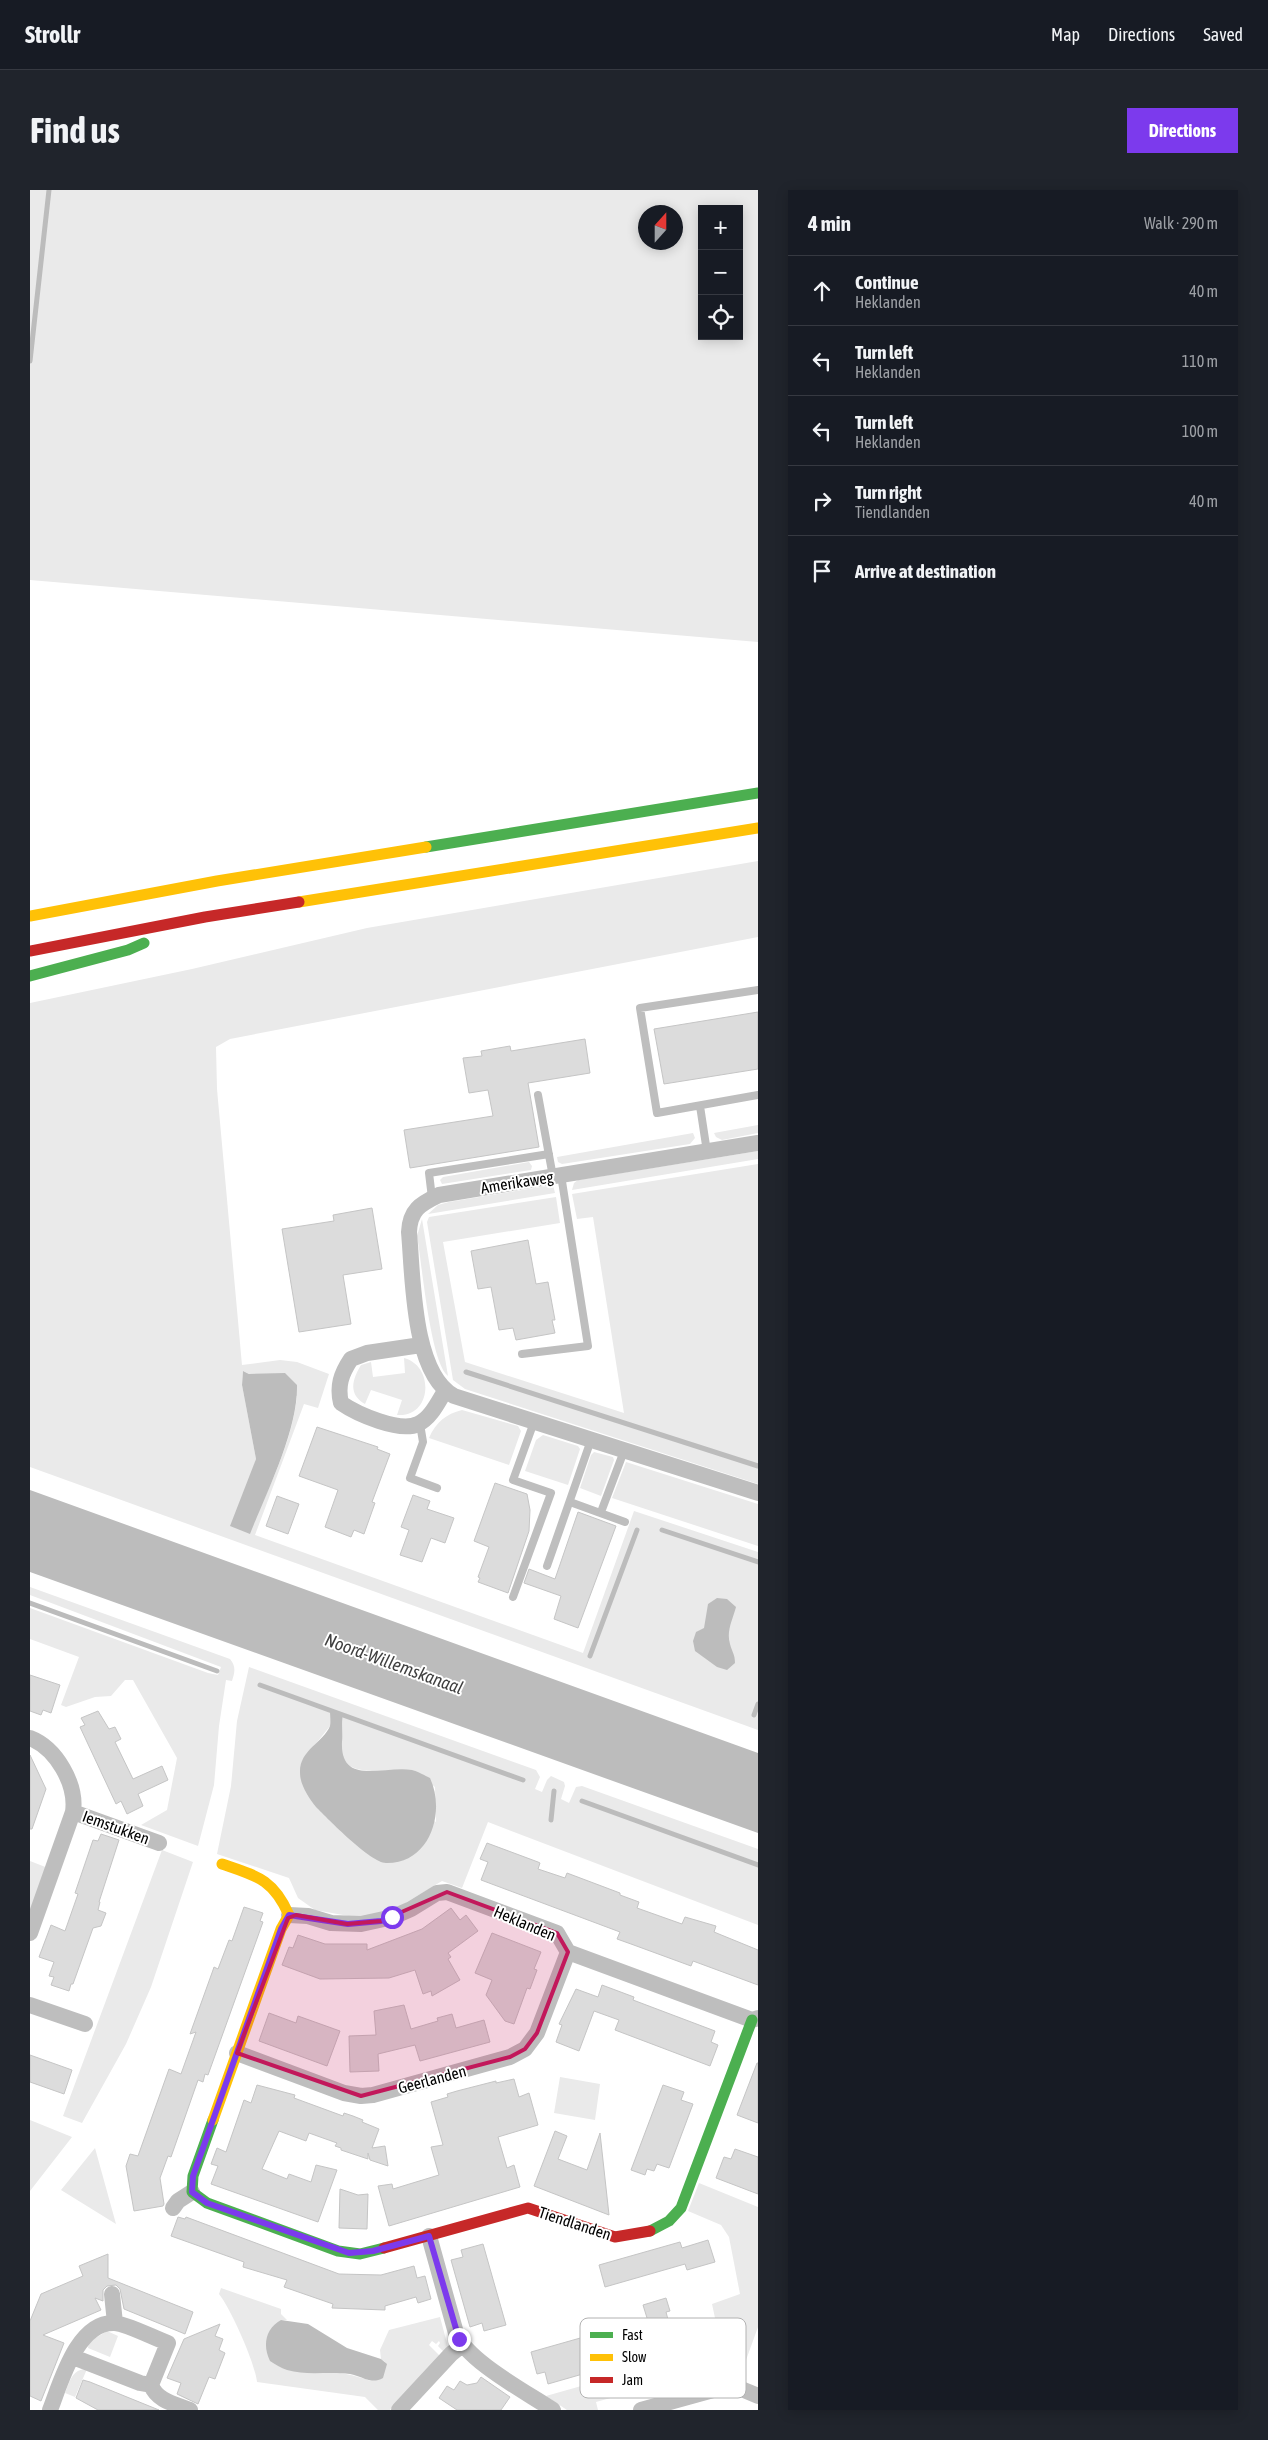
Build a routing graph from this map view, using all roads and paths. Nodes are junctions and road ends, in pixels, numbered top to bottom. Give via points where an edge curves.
1 (758, 793) edge
2 (758, 828) edge
3 (30, 916) edge
4 (205, 917) junction
5 (30, 951) edge
6 (30, 976) edge
7 (758, 990) edge
8 (538, 1095) dead end
9 (758, 1095) edge
10 (700, 1106) junction
11 (758, 1143) edge
12 (707, 1152) junction
13 (549, 1154) junction
14 (557, 1176) junction
15 (432, 1198) junction
16 (421, 1345) junction
17 (522, 1354) dead end
18 (445, 1392) junction
19 (534, 1422) junction
20 (420, 1424) junction
21 (591, 1440) junction
22 (624, 1451) junction
23 (437, 1488) dead end
24 (758, 1493) edge
25 (570, 1502) junction
26 (600, 1512) junction
27 (625, 1522) dead end
28 (547, 1566) dead end
29 (513, 1597) dead end
30 (30, 1738) edge
31 (73, 1812) junction
32 (159, 1843) dead end
33 (222, 1864) dead end
34 (289, 1915) junction
35 (30, 1933) edge
36 (568, 1952) junction
37 (30, 2006) edge
38 (755, 2019) edge
39 (85, 2024) dead end
40 (237, 2053) junction
41 (192, 2192) junction
42 (173, 2208) dead end
43 (429, 2236) junction
44 (112, 2294) dead end
45 (115, 2323) junction
46 (462, 2346) junction
47 (73, 2357) junction
48 (151, 2385) junction
49 (746, 2391) edge
50 (758, 2396) edge
51 (684, 2398) edge
52 (50, 2410) edge
53 (190, 2410) edge
54 (399, 2410) edge
55 (553, 2410) edge
56 (641, 2410) edge

1 - 3 main road via 216,880
2 - 4 main road
4 - 5 main road
4 - 6 main road via 128,950
7 - 10 lane via 640,1008 657,1113
8 - 13 lane
9 - 10 lane
10 - 12 lane
11 - 12 street, Amerikaweg
12 - 14 street, Amerikaweg
13 - 14 lane
13 - 15 lane via 429,1173
14 - 15 street, Amerikaweg
14 - 17 lane via 588,1346
15 - 16 street, Amerikaweg via 417,1208 410,1218 408,1232
16 - 18 street, Amerikaweg via 433,1376
16 - 20 street via 351,1358 343,1370 338,1389 341,1403 359,1413 398,1426
18 - 19 street
18 - 20 street
19 - 21 street
19 - 29 lane via 513,1480 551,1493
20 - 23 lane via 423,1442 410,1478
21 - 22 street
21 - 25 lane
22 - 24 street
22 - 26 lane
25 - 26 lane
25 - 28 lane
26 - 27 lane
30 - 31 street, Iemstukken via 47,1746 55,1756 73,1793
31 - 32 street, Iemstukken
31 - 35 street, Iemstukken
33 - 34 main road via 275,1886
34 - 36 street, Heklanden via 308,1916 330,1923 360,1924 392,1917 437,1893 447,1892 557,1933
34 - 40 main road via 281,1929
36 - 38 street, Heklanden
36 - 40 street, Geerlanden via 537,2033 525,2049 510,2058 361,2096 344,2093
37 - 39 street
38 - 43 main road, Tiendlanden via 681,2208 672,2220 644,2231 615,2237 528,2208
40 - 41 main road via 193,2176
41 - 42 street
41 - 43 main road via 207,2203 349,2253 373,2251
43 - 46 street
44 - 45 street
45 - 47 street via 84,2336
45 - 48 street via 168,2343
46 - 54 street
46 - 55 street
47 - 48 street
47 - 52 street
48 - 53 street via 161,2398
49 - 50 street
51 - 56 street

